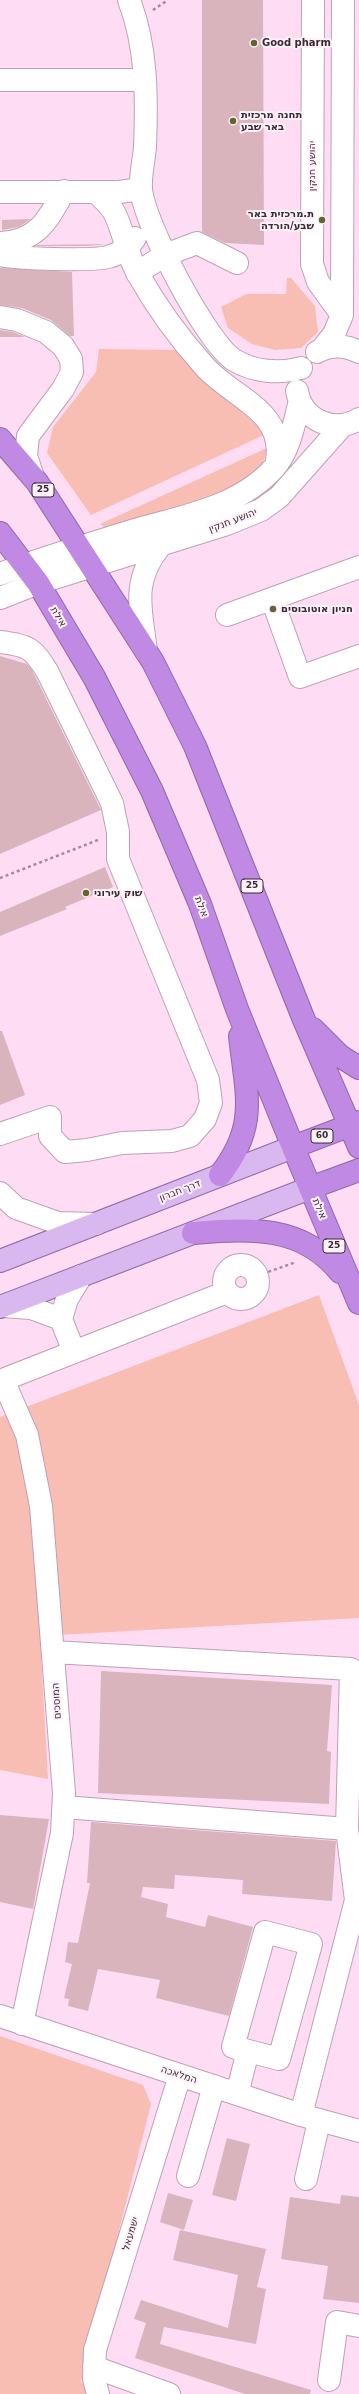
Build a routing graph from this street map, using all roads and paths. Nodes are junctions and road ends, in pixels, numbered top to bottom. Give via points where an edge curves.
1 (130, 0) edge
2 (313, 0) edge
3 (343, 0) edge
4 (0, 80) edge
5 (145, 80) junction
6 (141, 189) junction
7 (64, 191) junction
8 (0, 192) edge
9 (97, 193) junction
10 (147, 215) junction
11 (0, 243) edge
12 (127, 249) junction
13 (0, 255) edge
14 (165, 255) junction
15 (237, 263) dead end
16 (137, 273) junction
17 (359, 288) edge
18 (342, 315) junction
19 (0, 317) edge
20 (322, 349) junction
21 (359, 352) edge
22 (301, 368) junction
23 (300, 401) junction
24 (350, 422) edge
25 (0, 438) edge
26 (275, 467) junction
27 (33, 477) junction
28 (0, 533) edge
29 (160, 546) junction
30 (80, 547) junction
31 (25, 564) junction
32 (359, 566) edge
33 (93, 567) junction
34 (0, 574) edge
35 (38, 583) junction
36 (0, 598) edge
37 (272, 599) junction
38 (227, 615) dead end
39 (0, 642) edge
40 (146, 651) junction
41 (359, 656) edge
42 (118, 832) junction
43 (0, 878) edge
44 (237, 1009) junction
45 (304, 1020) junction
46 (359, 1068) edge
47 (355, 1124) edge
48 (0, 1134) edge
49 (293, 1146) junction
50 (359, 1147) edge
51 (359, 1170) edge
52 (220, 1175) junction
53 (310, 1188) junction
54 (0, 1193) edge
55 (96, 1224) junction
56 (193, 1233) junction
57 (321, 1253) junction
58 (0, 1261) edge
59 (81, 1276) junction
60 (257, 1276) joint
61 (359, 1303) edge
62 (2, 1307) edge
63 (61, 1319) junction
64 (74, 1352) junction
65 (2, 1381) edge
66 (53, 1652) junction
67 (64, 1807) junction
68 (347, 1829) junction
69 (0, 2016) edge
70 (22, 2024) junction
71 (248, 2051) junction
72 (180, 2075) junction
73 (214, 2086) junction
74 (237, 2094) junction
75 (310, 2118) junction
76 (359, 2131) edge
77 (188, 2176) dead end
78 (306, 2179) dead end
79 (359, 2326) edge
80 (94, 2366) junction
81 (329, 2380) dead end
82 (98, 2394) edge
83 (169, 2394) edge

1 - 5 street via 138,22
2 - 18 street, יהושע חנקין via 312,264 318,282
3 - 18 street
4 - 5 street
5 - 6 street via 145,146
6 - 9 street
6 - 10 street
7 - 8 street
7 - 9 street
7 - 11 street via 39,230 25,239
9 - 12 street via 114,213
10 - 12 street via 142,230
10 - 14 street
12 - 13 street via 108,257 57,259
12 - 16 street
14 - 15 street via 197,243
14 - 16 street
14 - 22 street via 215,342 233,359 251,368 270,371
16 - 26 street via 174,333 207,370 255,407 276,432 279,447
17 - 18 street
18 - 20 street via 334,334
19 - 27 street via 17,320 46,332 63,346 71,359 72,372 66,384 28,436 26,456
20 - 21 street via 341,346
20 - 22 street via 310,357
22 - 23 street via 297,380
23 - 24 street via 307,412 317,420 329,425
23 - 26 street, יהושע חנקין via 285,453
24 - 29 street, יהושע חנקין via 279,497 261,510
25 - 27 highway, 25
26 - 30 street, יהושע חנקין via 249,491 236,498
27 - 30 highway, 25
28 - 31 highway, אילת / 25
29 - 33 street, יהושע חנקין
29 - 40 street via 143,572 140,590
30 - 31 street, יהושע חנקין
30 - 33 highway, 25
31 - 34 street, יהושע חנקין
31 - 35 highway, אילת / 25
32 - 37 street
33 - 35 street, יהושע חנקין
33 - 40 highway, 25
35 - 36 street, יהושע חנקין
35 - 44 highway, אילת / 25 via 94,677 152,791 200,904
37 - 38 street
37 - 41 street via 300,677
39 - 42 street via 34,651 47,671 112,803
40 - 45 highway, 25 via 195,746
42 - 43 path
42 - 48 street via 118,859 208,1080 210,1103 205,1119 190,1136 172,1141 122,1143 65,1152 50,1136 50,1116
44 - 49 highway, אילת / 25
44 - 52 highway via 247,1103 246,1125 242,1142
45 - 46 highway via 340,1056
45 - 47 highway, 25
47 - 49 highway, דרך חברון / 60
47 - 50 highway, 25
49 - 52 main road, דרך חברון
49 - 53 highway, אילת / 25
51 - 53 highway
52 - 55 main road, דרך חברון
53 - 56 main road
53 - 61 highway, אילת / 25
54 - 55 street via 16,1208 58,1223
55 - 58 main road, דרך חברון
56 - 57 highway via 255,1230 286,1236 316,1248
56 - 59 main road
57 - 60 path
57 - 61 highway via 340,1271
59 - 62 main road
59 - 63 street via 66,1300
60 - 64 street via 256,1288 248,1297 237,1298 227,1292
62 - 63 street via 31,1308
63 - 64 street
64 - 65 street
65 - 66 street, המוסכים via 27,1435 34,1462 41,1506
66 - 67 street, המוסכים
66 - 68 street via 351,1669
67 - 68 street
67 - 70 street, המוסכים via 62,1833
68 - 75 street via 356,1900
69 - 70 street, המלאכה
70 - 72 street, המלאכה
71 - 71 street via 279,2059 311,1944 265,1932 233,2047
71 - 74 street
72 - 73 street, המלאכה
72 - 80 street, ישמעאל via 95,2350
73 - 74 street, המלאכה
73 - 77 street
74 - 75 street, המלאכה
75 - 76 street, המלאכה
75 - 78 street
79 - 81 street via 337,2322
80 - 82 street, ישמעאל
80 - 83 street

